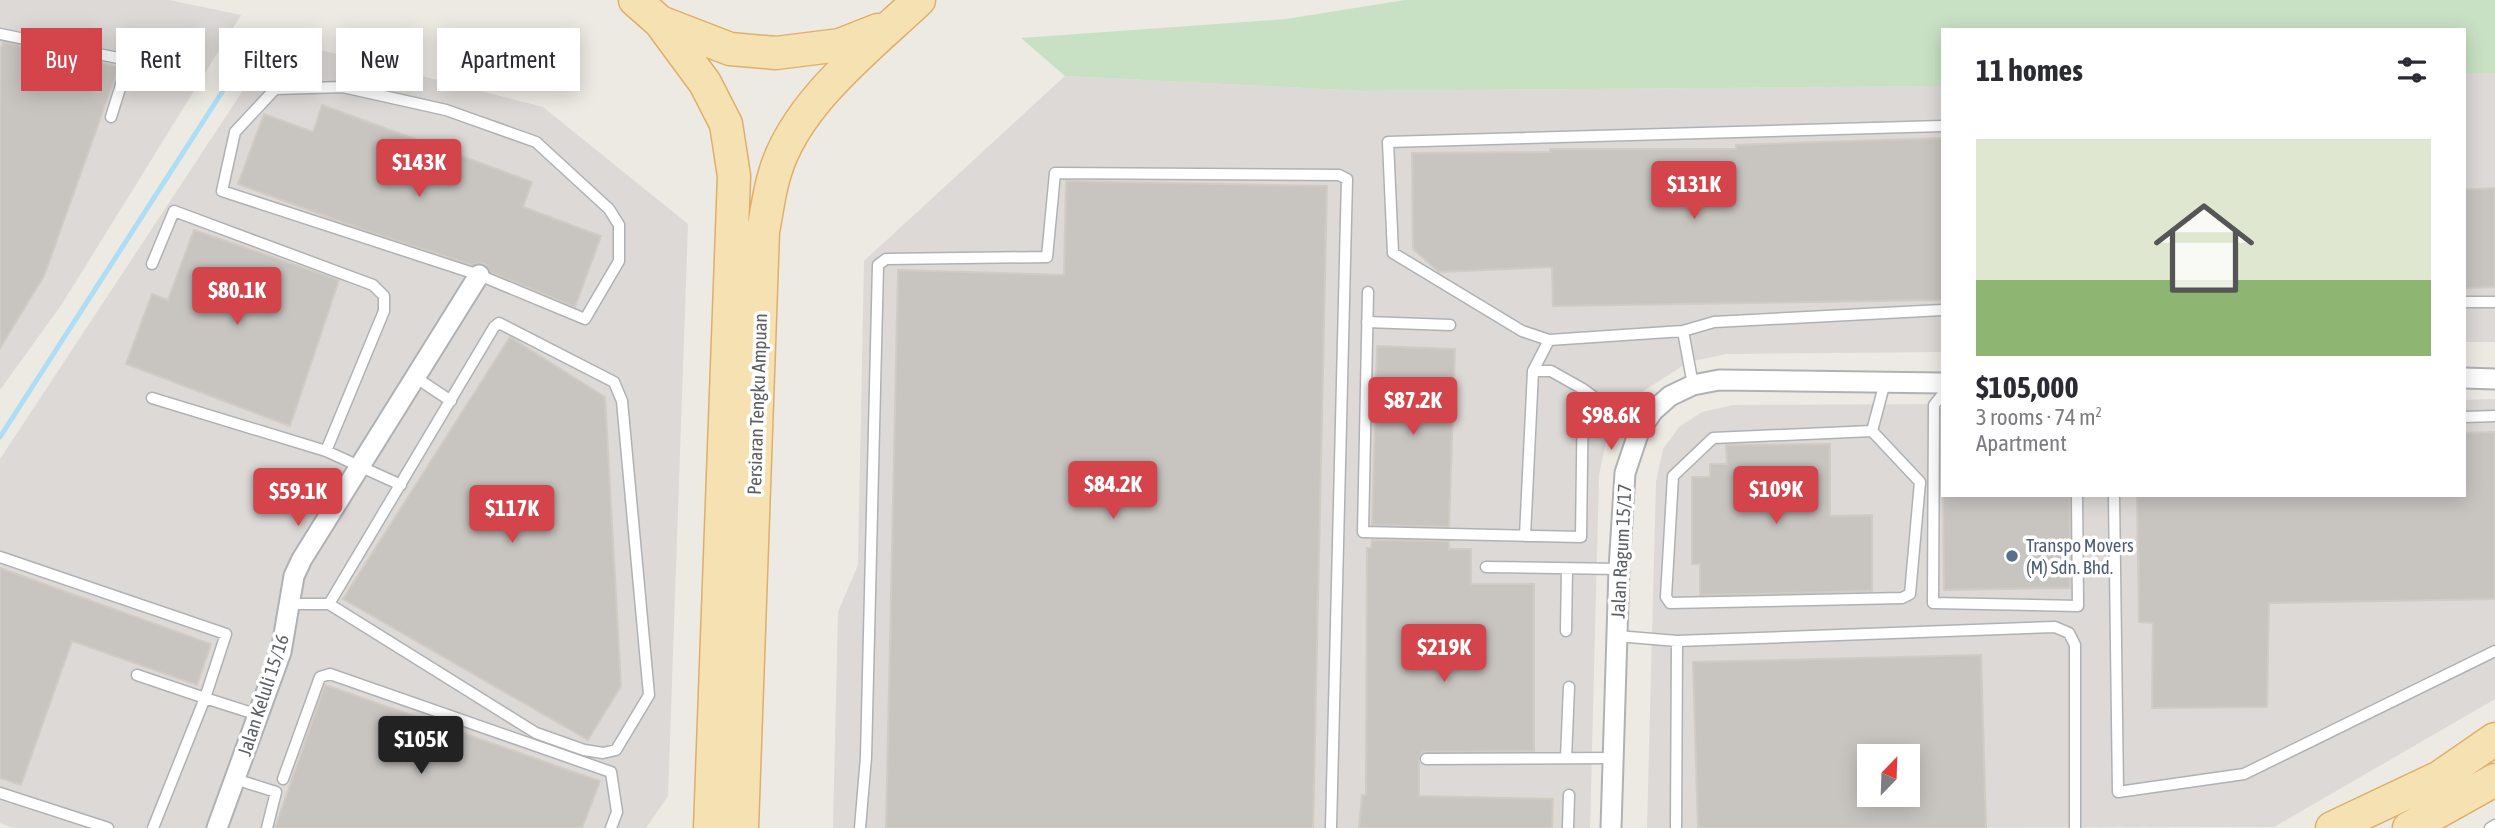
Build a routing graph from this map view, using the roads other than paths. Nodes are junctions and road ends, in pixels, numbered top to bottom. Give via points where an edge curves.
1 (635, 0) edge
2 (919, 0) edge
3 (660, 22) junction
4 (892, 25) junction
5 (0, 34) edge
6 (111, 117) dead end
7 (1941, 126) edge
8 (152, 264) dead end
9 (479, 275) junction
10 (1368, 292) dead end
11 (2466, 302) edge
12 (2495, 302) edge
13 (1941, 310) edge
14 (1367, 322) junction
15 (1450, 325) dead end
16 (1683, 331) junction
17 (1549, 340) junction
18 (1533, 371) junction
19 (415, 377) junction
20 (2466, 378) edge
21 (2495, 379) edge
22 (1885, 382) junction
23 (1941, 383) edge
24 (1693, 385) junction
25 (1583, 389) junction
26 (1941, 397) edge
27 (152, 398) dead end
28 (451, 401) junction
29 (2495, 416) edge
30 (2466, 417) edge
31 (1639, 431) junction
32 (1872, 431) junction
33 (326, 451) junction
34 (361, 465) junction
35 (401, 485) junction
36 (2077, 497) edge
37 (2114, 497) edge
38 (1525, 536) junction
39 (0, 557) edge
40 (1486, 567) dead end
41 (1567, 569) junction
42 (1619, 569) junction
43 (289, 604) junction
44 (328, 604) junction
45 (1566, 631) dead end
46 (1617, 636) junction
47 (1676, 641) junction
48 (2495, 651) edge
49 (137, 675) dead end
50 (1569, 687) dead end
51 (205, 698) junction
52 (258, 715) junction
53 (2495, 739) edge
54 (1566, 758) junction
55 (1613, 758) junction
56 (1426, 759) dead end
57 (236, 779) junction
58 (283, 779) dead end
59 (2495, 780) edge
60 (0, 793) edge
61 (1569, 795) dead end
62 (2495, 825) edge
63 (108, 828) edge
64 (153, 828) edge
65 (217, 828) edge
66 (267, 828) edge
67 (611, 828) edge
68 (710, 828) edge
69 (742, 828) edge
70 (860, 828) edge
71 (1331, 828) edge
72 (1568, 828) edge
73 (1611, 828) edge
74 (1675, 828) edge
75 (2075, 828) edge
76 (2332, 828) edge
77 (2409, 828) edge
78 (2490, 828) edge

1 - 3 main road
2 - 4 main road, Persiaran Tengku Ampuan
3 - 4 main road via 730,49 776,53 840,45
3 - 68 main road, Persiaran Tengku Ampuan via 705,83 726,124 734,176
4 - 69 main road, Persiaran Tengku Ampuan via 823,90 794,132 775,171 763,231
5 - 6 lane via 123,60 126,69
7 - 17 lane via 1388,142 1393,253 1522,331
8 - 33 lane via 174,211 373,285 384,296 384,311
9 - 9 lane via 585,319 619,261 619,225 608,209 536,142 446,110 343,87 275,89 235,132 222,191
9 - 19 street, Jalan Keluli 15/16
10 - 14 lane
11 - 12 lane
13 - 16 lane via 1714,321
14 - 15 lane
14 - 38 lane via 1363,532
16 - 17 lane
16 - 24 lane
17 - 18 lane
18 - 25 lane via 1551,371
18 - 38 lane
19 - 28 lane
19 - 34 street, Jalan Keluli 15/16
20 - 21 street
22 - 23 street, Jalan Ragum 15/17
22 - 24 street, Jalan Ragum 15/17 via 1719,380
22 - 32 lane
24 - 31 street, Jalan Ragum 15/17 via 1670,396
25 - 31 lane
25 - 38 lane via 1581,537
26 - 36 lane via 1934,405 1933,603 2078,606
27 - 33 lane
28 - 35 lane
28 - 44 lane via 499,323 614,382 622,401 649,695 615,750 584,750 536,733
29 - 30 lane
31 - 42 street, Jalan Ragum 15/17 via 1625,473
32 - 32 lane via 1920,482 1910,594 1902,598 1670,603 1666,597 1673,475 1713,438
33 - 34 lane
34 - 35 lane
34 - 43 street, Jalan Keluli 15/16 via 302,559
35 - 44 lane
37 - 48 lane via 2118,792 2244,774
39 - 51 lane via 226,634
40 - 41 lane
41 - 42 lane
41 - 45 lane
42 - 46 street, Jalan Ragum 15/17
43 - 44 lane
43 - 52 street, Jalan Keluli 15/16 via 281,652
46 - 47 lane
46 - 55 street, Jalan Ragum 15/17
47 - 74 lane
47 - 75 lane via 2055,627 2069,633 2075,645
49 - 51 lane
50 - 54 lane
51 - 52 lane
51 - 64 lane
52 - 57 street, Jalan Keluli 15/16
53 - 76 main road via 2440,776
54 - 55 lane
54 - 56 lane
55 - 73 street, Jalan Ragum 15/17
57 - 65 street, Jalan Keluli 15/16
57 - 66 lane via 276,792
58 - 67 lane via 320,677 330,674 611,772 617,812
59 - 77 main road
60 - 63 lane
61 - 72 lane
62 - 78 lane
70 - 71 lane via 866,757 878,265 886,258 1048,257 1055,173 1347,178

